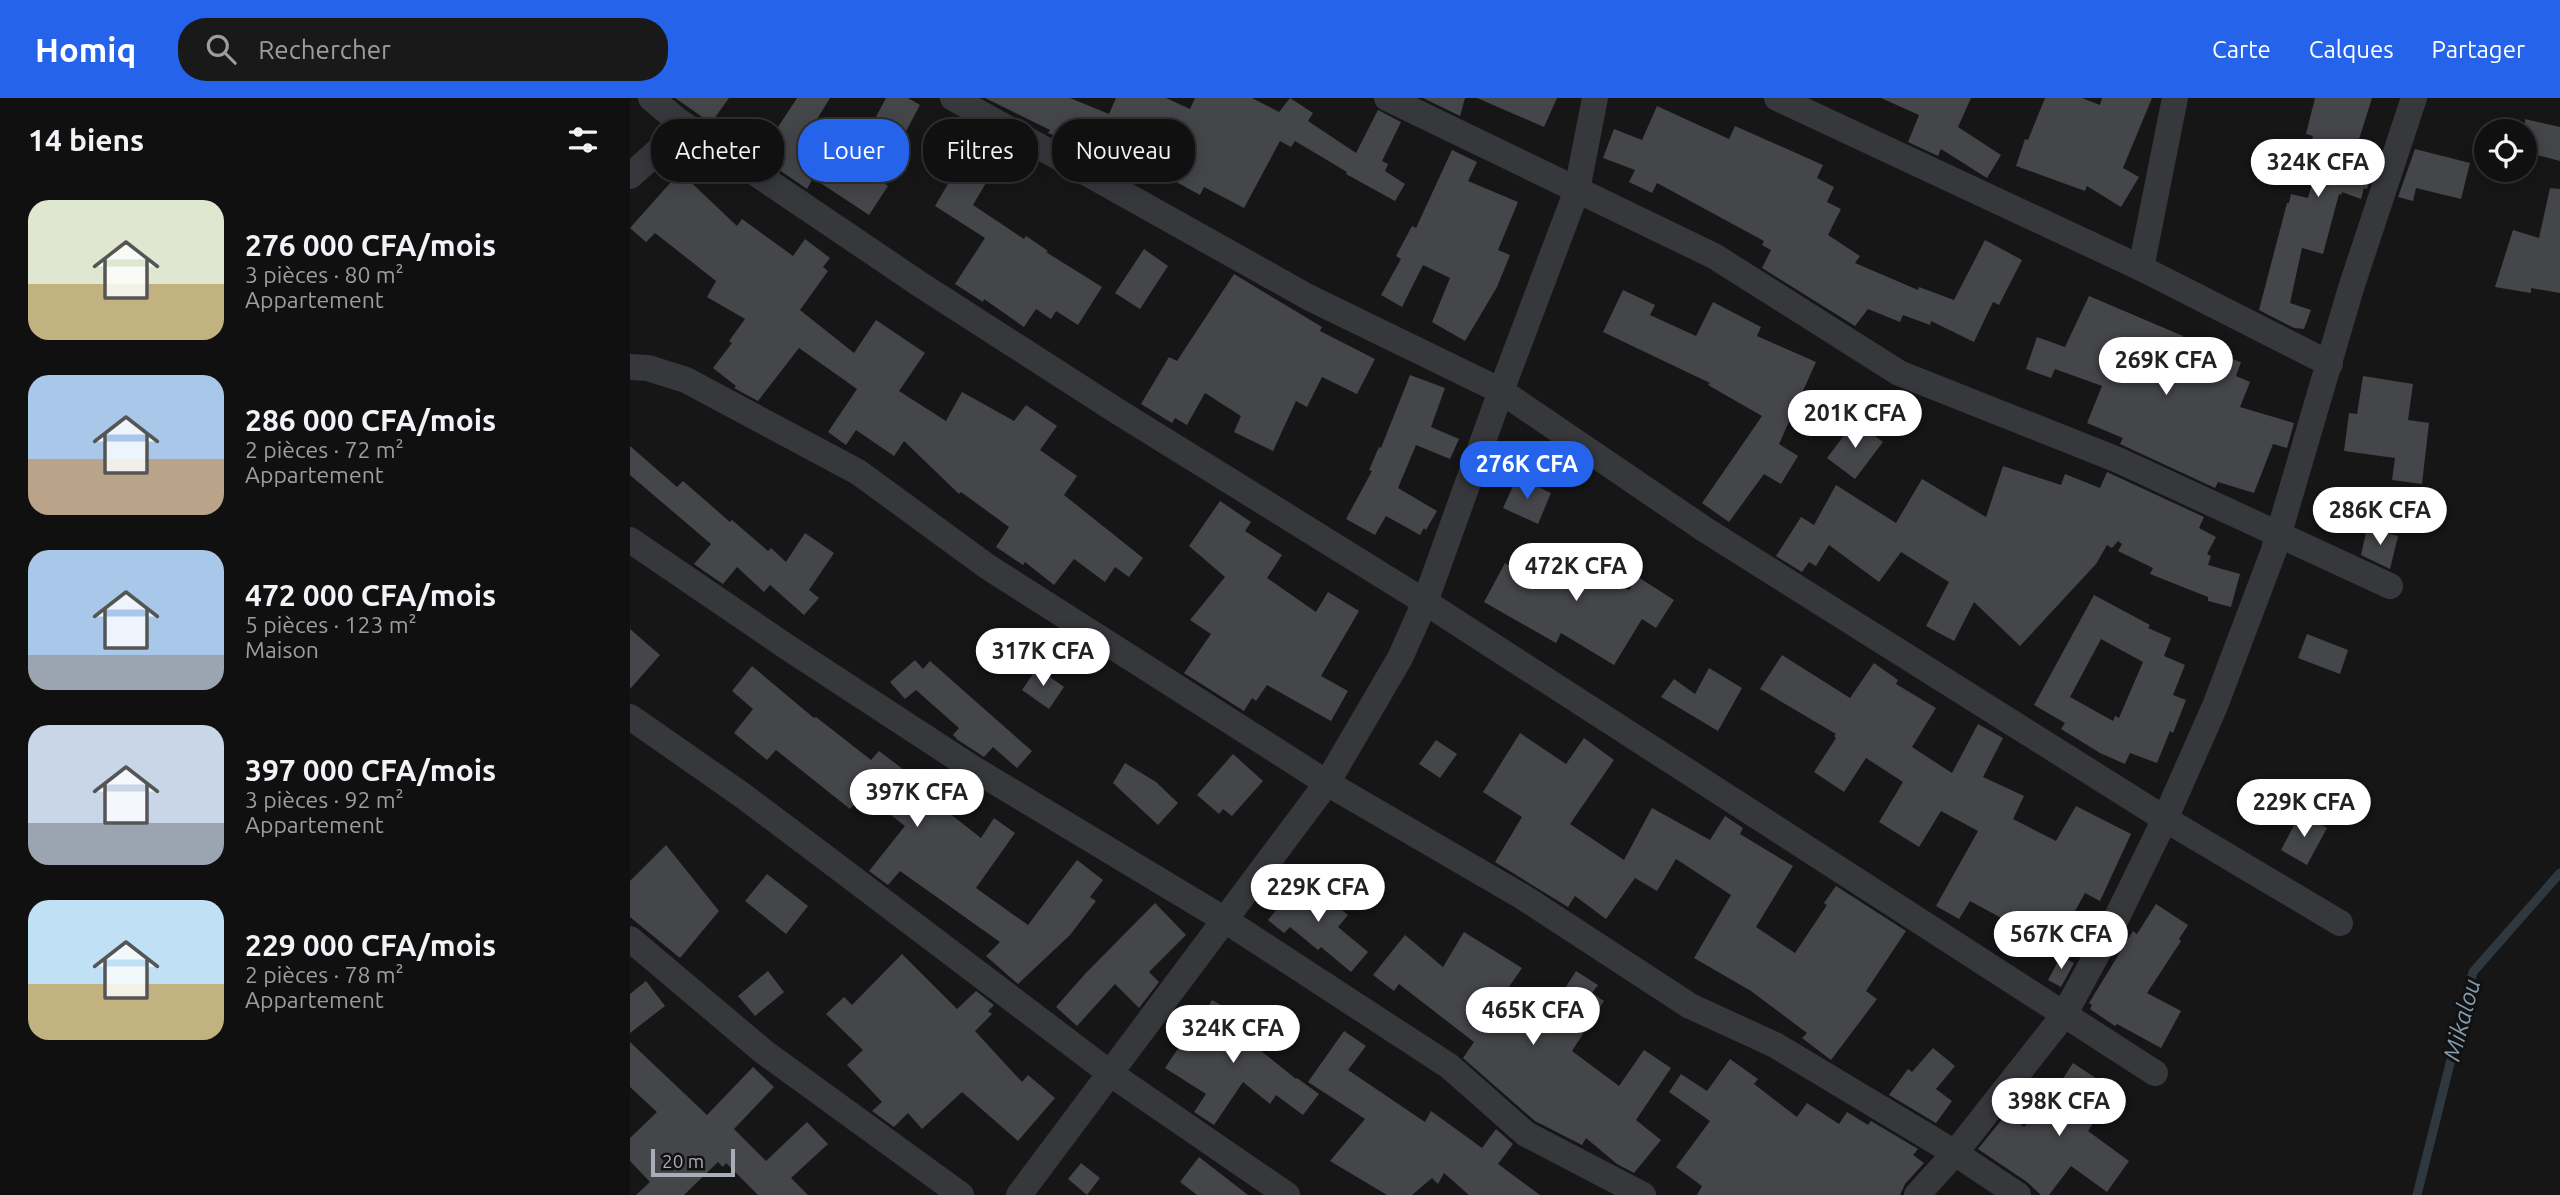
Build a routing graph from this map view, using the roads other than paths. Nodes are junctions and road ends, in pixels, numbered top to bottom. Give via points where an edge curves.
1 (652, 98) edge
2 (953, 98) edge
3 (1387, 98) edge
4 (1595, 98) edge
5 (1777, 98) edge
6 (2175, 98) edge
7 (2414, 98) edge
8 (678, 119) edge
9 (651, 157) edge
10 (630, 176) edge
11 (769, 182) edge
12 (1577, 190) junction
13 (2141, 268) junction
14 (2330, 364) junction
15 (630, 367) edge
16 (1501, 391) junction
17 (2278, 536) junction
18 (630, 540) edge
19 (2390, 586) dead end
20 (1425, 601) junction
21 (630, 717) edge
22 (1327, 783) junction
23 (2165, 818) junction
24 (1226, 920) junction
25 (2340, 923) dead end
26 (630, 939) edge
27 (2064, 1015) junction
28 (2155, 1073) dead end
29 (1111, 1074) junction
30 (1955, 1153) junction
31 (961, 1195) edge
32 (1019, 1195) edge
33 (1287, 1195) edge
34 (1643, 1195) edge
35 (1917, 1195) edge
36 (2018, 1195) edge

1 - 8 street
2 - 16 street via 1308,298
3 - 12 street
4 - 12 street
5 - 13 street
6 - 13 street
7 - 14 street
9 - 10 street
11 - 20 street via 1117,411
12 - 16 street
12 - 17 street via 1714,256 1899,373 2118,460
13 - 14 street
14 - 17 street
15 - 22 street via 686,380 858,472 988,568
16 - 20 street
16 - 23 street via 1704,529
17 - 19 street
17 - 23 street via 2214,706
18 - 24 street via 969,766
20 - 22 street via 1400,658
20 - 27 street
21 - 29 street via 792,832
22 - 24 street
22 - 30 street via 1522,897 1690,1006 1775,1045
23 - 25 street
23 - 27 street
24 - 29 street
24 - 34 street via 1449,1066 1526,1134
26 - 31 street via 764,1052
27 - 28 street
27 - 30 street
29 - 32 street
29 - 33 street
30 - 35 street
30 - 36 street

